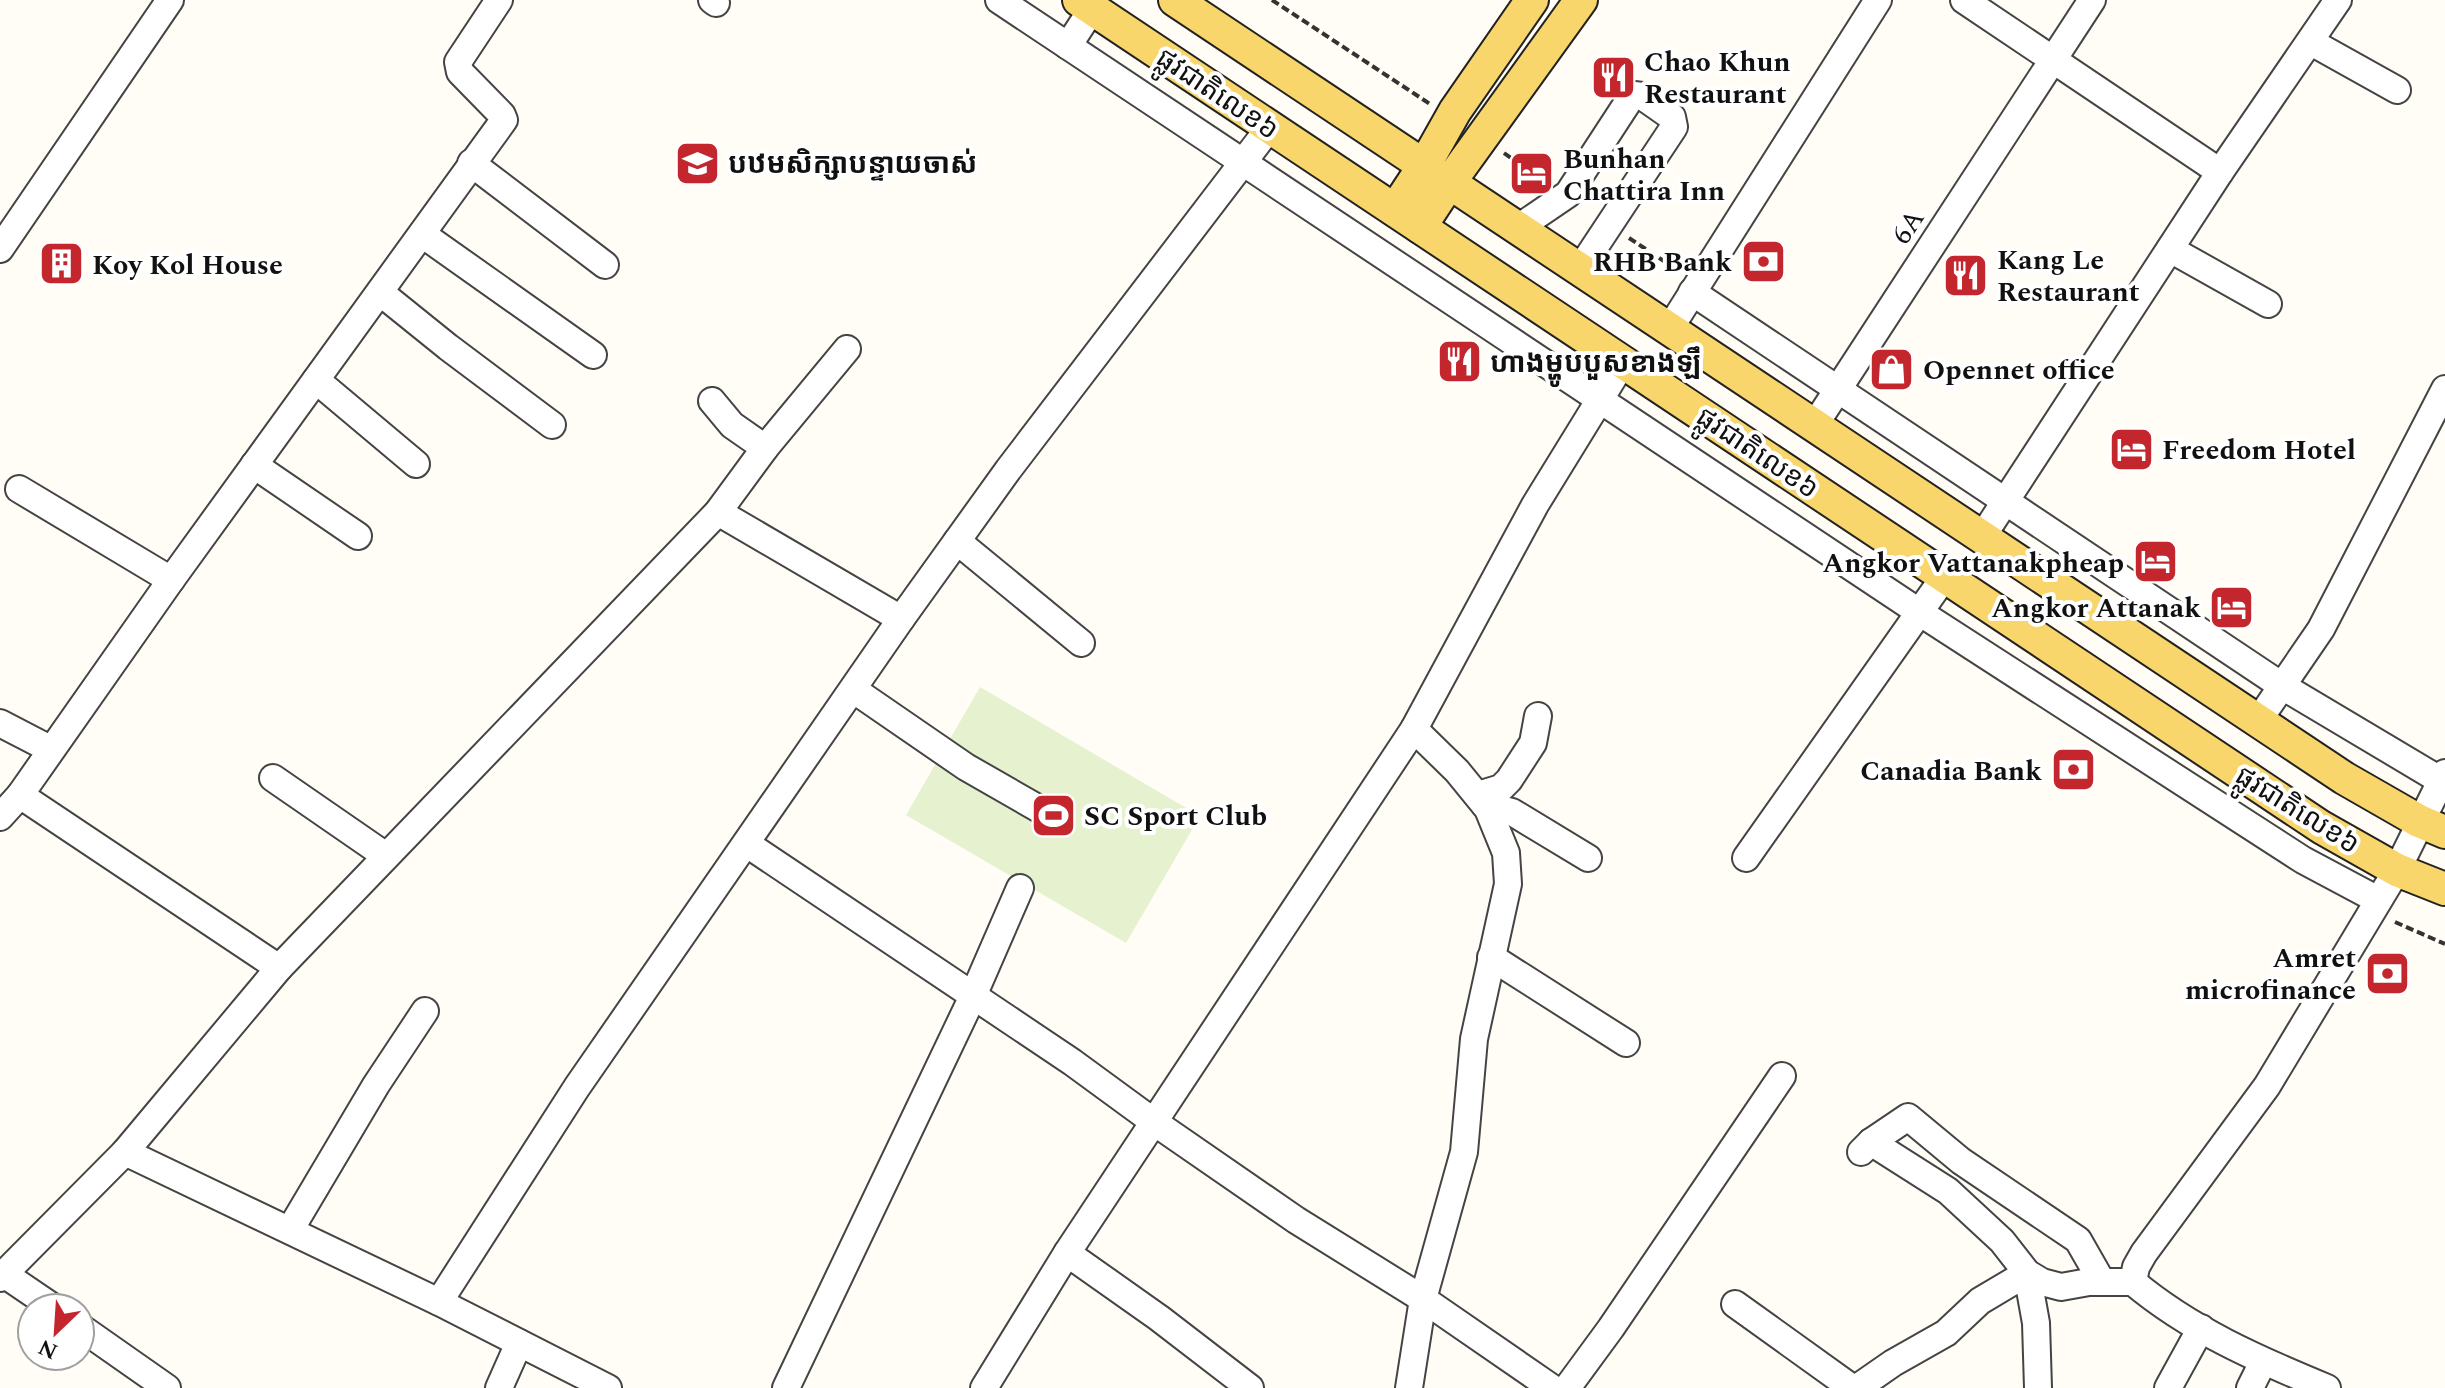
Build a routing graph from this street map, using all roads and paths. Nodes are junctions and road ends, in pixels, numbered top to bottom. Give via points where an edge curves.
1 (170, 0) edge
2 (499, 0) edge
3 (999, 0) edge
4 (1175, 0) edge
5 (1532, 0) edge
6 (1581, 0) edge
7 (1878, 0) edge
8 (1964, 0) edge
9 (2092, 0) edge
10 (2338, 0) edge
11 (1086, 5) edge
12 (2311, 42) junction
13 (1068, 46) junction
14 (2053, 61) junction
15 (2397, 90) dead end
16 (1270, 127) junction
17 (471, 163) junction
18 (1243, 164) junction
19 (2220, 172) junction
20 (1437, 174) junction
21 (1408, 219) junction
22 (1518, 228) junction
23 (422, 234) junction
24 (2, 244) edge
25 (2170, 249) junction
26 (605, 265) dead end
27 (1580, 269) junction
28 (1692, 292) junction
29 (381, 293) junction
30 (2268, 304) dead end
31 (1670, 328) junction
32 (847, 349) dead end
33 (593, 355) dead end
34 (1623, 362) junction
35 (316, 380) junction
36 (1838, 388) junction
37 (2445, 389) edge
38 (712, 401) dead end
39 (1600, 401) junction
40 (552, 425) dead end
41 (1814, 426) junction
42 (765, 448) junction
43 (416, 464) dead end
44 (254, 465) junction
45 (19, 489) dead end
46 (2006, 501) junction
47 (718, 512) junction
48 (358, 536) dead end
49 (1982, 537) junction
50 (957, 541) junction
51 (1945, 576) junction
52 (171, 580) junction
53 (1919, 612) junction
54 (901, 619) junction
55 (1081, 643) dead end
56 (2282, 686) junction
57 (854, 690) junction
58 (1538, 716) dead end
59 (2258, 721) junction
60 (0, 723) edge
61 (1414, 729) junction
62 (50, 749) junction
63 (273, 778) dead end
64 (2443, 779) edge
65 (20, 795) junction
66 (1481, 800) junction
67 (1041, 810) dead end
68 (0, 817) edge
69 (2432, 827) edge
70 (747, 844) junction
71 (386, 856) junction
72 (1588, 858) dead end
73 (1746, 858) dead end
74 (2397, 870) junction
75 (1020, 888) dead end
76 (2445, 889) edge
77 (2378, 900) junction
78 (1491, 957) junction
79 (279, 968) junction
80 (973, 996) junction
81 (425, 1011) dead end
82 (1626, 1043) dead end
83 (1782, 1076) dead end
84 (1154, 1122) junction
85 (125, 1152) junction
86 (290, 1230) junction
87 (1067, 1253) junction
88 (2027, 1273) junction
89 (2, 1276) edge
90 (2102, 1282) junction
91 (2133, 1282) junction
92 (28, 1292) edge
93 (1423, 1299) junction
94 (439, 1302) junction
95 (1735, 1304) dead end
96 (2201, 1328) junction
97 (96, 1338) edge
98 (519, 1343) junction
99 (2263, 1362) junction
100 (167, 1388) edge
101 (499, 1388) edge
102 (608, 1388) edge
103 (786, 1388) edge
104 (984, 1388) edge
105 (1250, 1388) edge
106 (1409, 1388) edge
107 (1552, 1388) edge
108 (1567, 1388) edge
109 (1855, 1388) edge
110 (2038, 1388) edge
111 (2168, 1388) edge
112 (2250, 1388) edge
113 (2327, 1388) edge

1 - 24 street
2 - 17 street via 458,62 460,72 504,120
3 - 13 street
4 - 20 main road, ផ្លូវជាតិលេខ៦
5 - 20 main road via 1455,111
6 - 20 main road
7 - 28 street
8 - 14 street
9 - 14 street, 6A
10 - 12 street
11 - 13 street
11 - 16 main road, ផ្លូវជាតិលេខ៦
12 - 15 street
12 - 19 street
13 - 18 street
14 - 19 street
14 - 36 street, 6A
16 - 18 street
16 - 21 main road, ផ្លូវជាតិលេខ៦
17 - 23 street
17 - 26 street
18 - 39 street
18 - 50 street
19 - 25 street
20 - 21 main road
20 - 22 main road, ផ្លូវជាតិលេខ៦
21 - 34 main road, ផ្លូវជាតិលេខ៦
22 - 27 main road, ផ្លូវជាតិលេខ៦
22 - 27 street via 1568,194 1630,99 1642,96 1672,117 1674,127
23 - 29 street
23 - 33 street
25 - 30 street
25 - 46 street
27 - 31 main road, ផ្លូវជាតិលេខ៦
28 - 31 street
28 - 36 street
29 - 35 street
29 - 40 street
31 - 41 main road, ផ្លូវជាតិលេខ៦
32 - 42 street
34 - 39 street
34 - 51 main road, ផ្លូវជាតិលេខ៦
35 - 43 street
35 - 44 street
36 - 41 street, 6A
36 - 46 street
37 - 56 street via 2321,629
38 - 42 street via 732,425
39 - 53 street
39 - 61 street via 1535,505
41 - 49 main road, ផ្លូវជាតិលេខ៦
42 - 47 street
44 - 48 street
44 - 52 street
45 - 52 street
46 - 49 street
46 - 56 street
47 - 54 street
47 - 71 street
49 - 59 main road, ផ្លូវជាតិលេខ៦
50 - 54 street
50 - 55 street
51 - 53 street
51 - 74 main road, ផ្លូវជាតិលេខ៦ via 2321,827
52 - 62 street
53 - 73 street
53 - 77 street via 2303,860
54 - 57 street
56 - 59 street
56 - 64 street
57 - 67 street via 966,767
57 - 70 street
58 - 66 street via 1533,743 1509,780
59 - 69 main road, ផ្លូវជាតិលេខ៦
60 - 62 street
61 - 66 street
61 - 84 street
62 - 65 street
63 - 71 street
64 - 69 street
65 - 68 street
65 - 79 street
66 - 72 street via 1512,812
66 - 78 street via 1499,830 1508,867
69 - 74 street
70 - 80 street
70 - 94 street via 577,1087
71 - 79 street
74 - 76 main road, ផ្លូវជាតិលេខ៦
74 - 77 street
75 - 80 street
77 - 91 street via 2267,1086 2144,1253
78 - 82 street
78 - 93 street via 1474,1039 1464,1152
79 - 85 street
80 - 84 street
80 - 103 street
81 - 86 street
83 - 108 street
84 - 87 street
84 - 93 street
85 - 86 street
85 - 89 street
86 - 94 street
87 - 104 street
87 - 105 street
88 - 90 street via 2061,1287
88 - 90 street via 2002,1241 1948,1191 1865,1149 1908,1117 1961,1161 2078,1240
88 - 109 street via 1980,1301 1946,1333
88 - 110 street via 2036,1323
89 - 92 street
90 - 91 street
91 - 96 street
93 - 106 street
93 - 107 street
94 - 98 street
95 - 109 street
96 - 99 street
96 - 111 street
97 - 100 street
98 - 101 street
98 - 102 street
99 - 112 street
99 - 113 street

